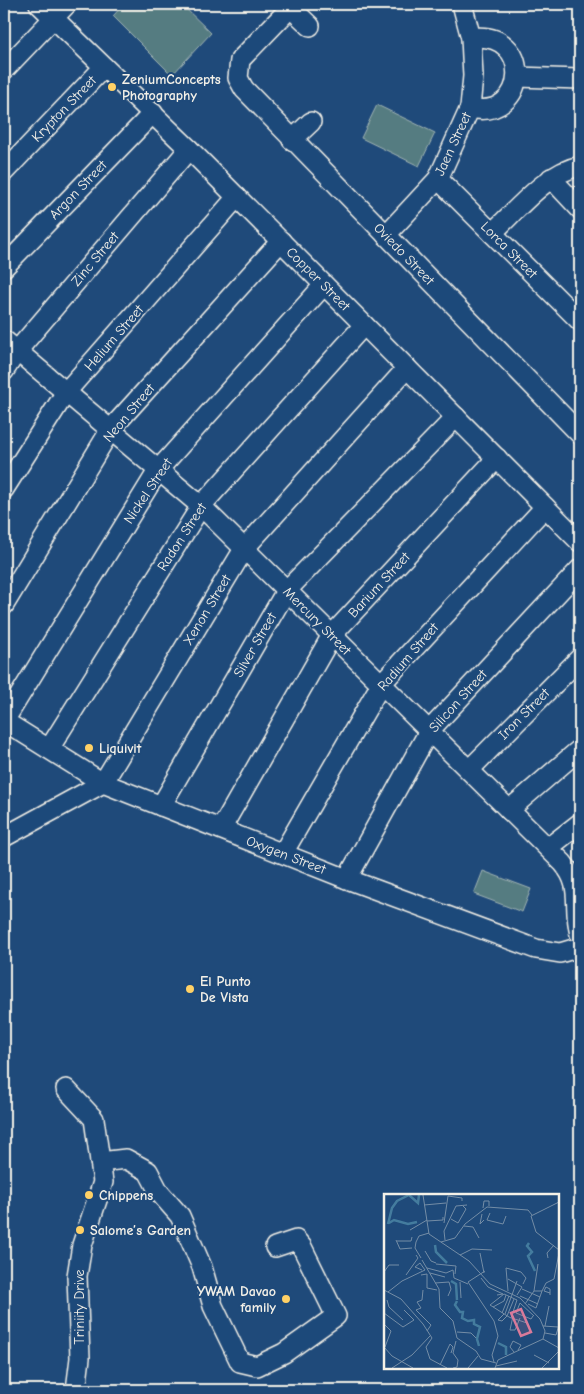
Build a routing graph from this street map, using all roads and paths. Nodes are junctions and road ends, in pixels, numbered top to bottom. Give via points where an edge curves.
1 (38, 4) edge
2 (67, 4) edge
3 (462, 4) edge
4 (292, 5) edge
5 (53, 18) junction
6 (310, 26) dead end
7 (471, 38) junction
8 (104, 67) junction
9 (4, 70) edge
10 (517, 77) junction
11 (580, 79) edge
12 (470, 108) junction
13 (152, 113) junction
14 (312, 122) dead end
15 (292, 140) junction
16 (189, 149) junction
17 (580, 166) edge
18 (4, 172) edge
19 (551, 178) junction
20 (438, 179) junction
21 (237, 198) junction
22 (580, 209) edge
23 (492, 233) junction
24 (386, 235) junction
25 (281, 241) junction
26 (4, 267) edge
27 (324, 284) junction
28 (580, 321) edge
29 (364, 325) junction
30 (10, 346) edge
31 (407, 368) junction
32 (4, 371) edge
33 (66, 392) junction
34 (456, 417) junction
35 (111, 429) junction
36 (580, 434) edge
37 (497, 458) junction
38 (159, 469) junction
39 (4, 489) edge
40 (200, 506) junction
41 (545, 507) junction
42 (580, 542) edge
43 (244, 549) junction
44 (580, 569) edge
45 (286, 590) junction
46 (4, 604) edge
47 (332, 635) junction
48 (580, 658) edge
49 (381, 684) junction
50 (4, 721) edge
51 (429, 731) junction
52 (49, 749) junction
53 (580, 749) edge
54 (469, 770) junction
55 (103, 783) junction
56 (161, 806) junction
57 (509, 810) junction
58 (580, 823) edge
59 (221, 829) junction
60 (4, 837) edge
61 (548, 848) junction
62 (283, 853) junction
63 (347, 879) junction
64 (579, 891) edge
65 (580, 934) edge
66 (580, 947) edge
67 (66, 1089) dead end
68 (100, 1162) junction
69 (275, 1247) dead end
70 (76, 1390) edge

1 - 5 street, Copper Street
2 - 5 street
3 - 7 street, Jaen Street
4 - 6 street
4 - 15 street, Oviedo Street via 248,49 238,69 238,78 244,89
5 - 8 street, Copper Street
5 - 9 street
7 - 10 street via 489,37 504,45 515,59
7 - 12 street, Jaen Street via 473,76
8 - 13 street, Copper Street
8 - 18 street, Krypton Street
10 - 11 street
10 - 12 street via 504,102 484,110
12 - 20 street, Jaen Street
13 - 16 street, Copper Street
13 - 26 street, Argon Street
14 - 15 street
15 - 24 street, Oviedo Street
16 - 21 street, Copper Street
16 - 30 street, Zinc Street
17 - 19 street
19 - 22 street
19 - 23 street
20 - 23 street, Lorca Street
20 - 24 street, Jaen Street
21 - 25 street, Copper Street
21 - 33 street, Helium Street
23 - 28 street, Lorca Street
24 - 36 street, Oviedo Street
25 - 27 street, Copper Street
25 - 35 street, Neon Street
27 - 29 street, Copper Street
27 - 38 street, Nickel Street
29 - 31 street, Copper Street
29 - 40 street, Radon Street
30 - 32 street, Zinc Street
30 - 33 street, Mercury Street
31 - 34 street, Copper Street
31 - 43 street, Xenon Street
33 - 35 street, Mercury Street
33 - 39 street, Helium Street
34 - 37 street, Copper Street
34 - 45 street, Silver Street
35 - 38 street, Mercury Street
35 - 46 street, Neon Street
37 - 41 street, Copper Street
37 - 47 street, Barium Street
38 - 40 street, Mercury Street
38 - 50 street, Nickel Street
40 - 43 street, Mercury Street
40 - 52 street, Radon Street
41 - 42 street, Copper Street
41 - 49 street, Radium Street
43 - 45 street, Mercury Street
43 - 55 street, Xenon Street
44 - 51 street, Silicon Street
45 - 47 street, Mercury Street
45 - 56 street, Silver Street
47 - 49 street, Mercury Street
47 - 59 street, Barium Street
48 - 54 street, Iron Street
49 - 51 street, Mercury Street
49 - 62 street, Radium Street
50 - 52 street, Oxygen Street
51 - 54 street, Mercury Street
51 - 63 street, Silicon Street
52 - 55 street, Oxygen Street
53 - 57 street
54 - 57 street, Mercury Street
55 - 56 street, Oxygen Street
55 - 60 street
56 - 59 street, Oxygen Street
57 - 61 street, Mercury Street
58 - 61 street
59 - 62 street, Oxygen Street
61 - 64 street, Mercury Street via 572,873
62 - 63 street, Oxygen Street
63 - 66 street, Oxygen Street via 536,949 560,953
64 - 65 street, Mercury Street via 576,914
67 - 68 street, Triniity Drive via 94,1118
68 - 69 street via 126,1159 148,1170 159,1192 180,1216 202,1267 213,1306 240,1362 256,1366 284,1353 336,1316 296,1240
68 - 70 street, Triniity Drive via 103,1182 82,1245 77,1276 80,1358

